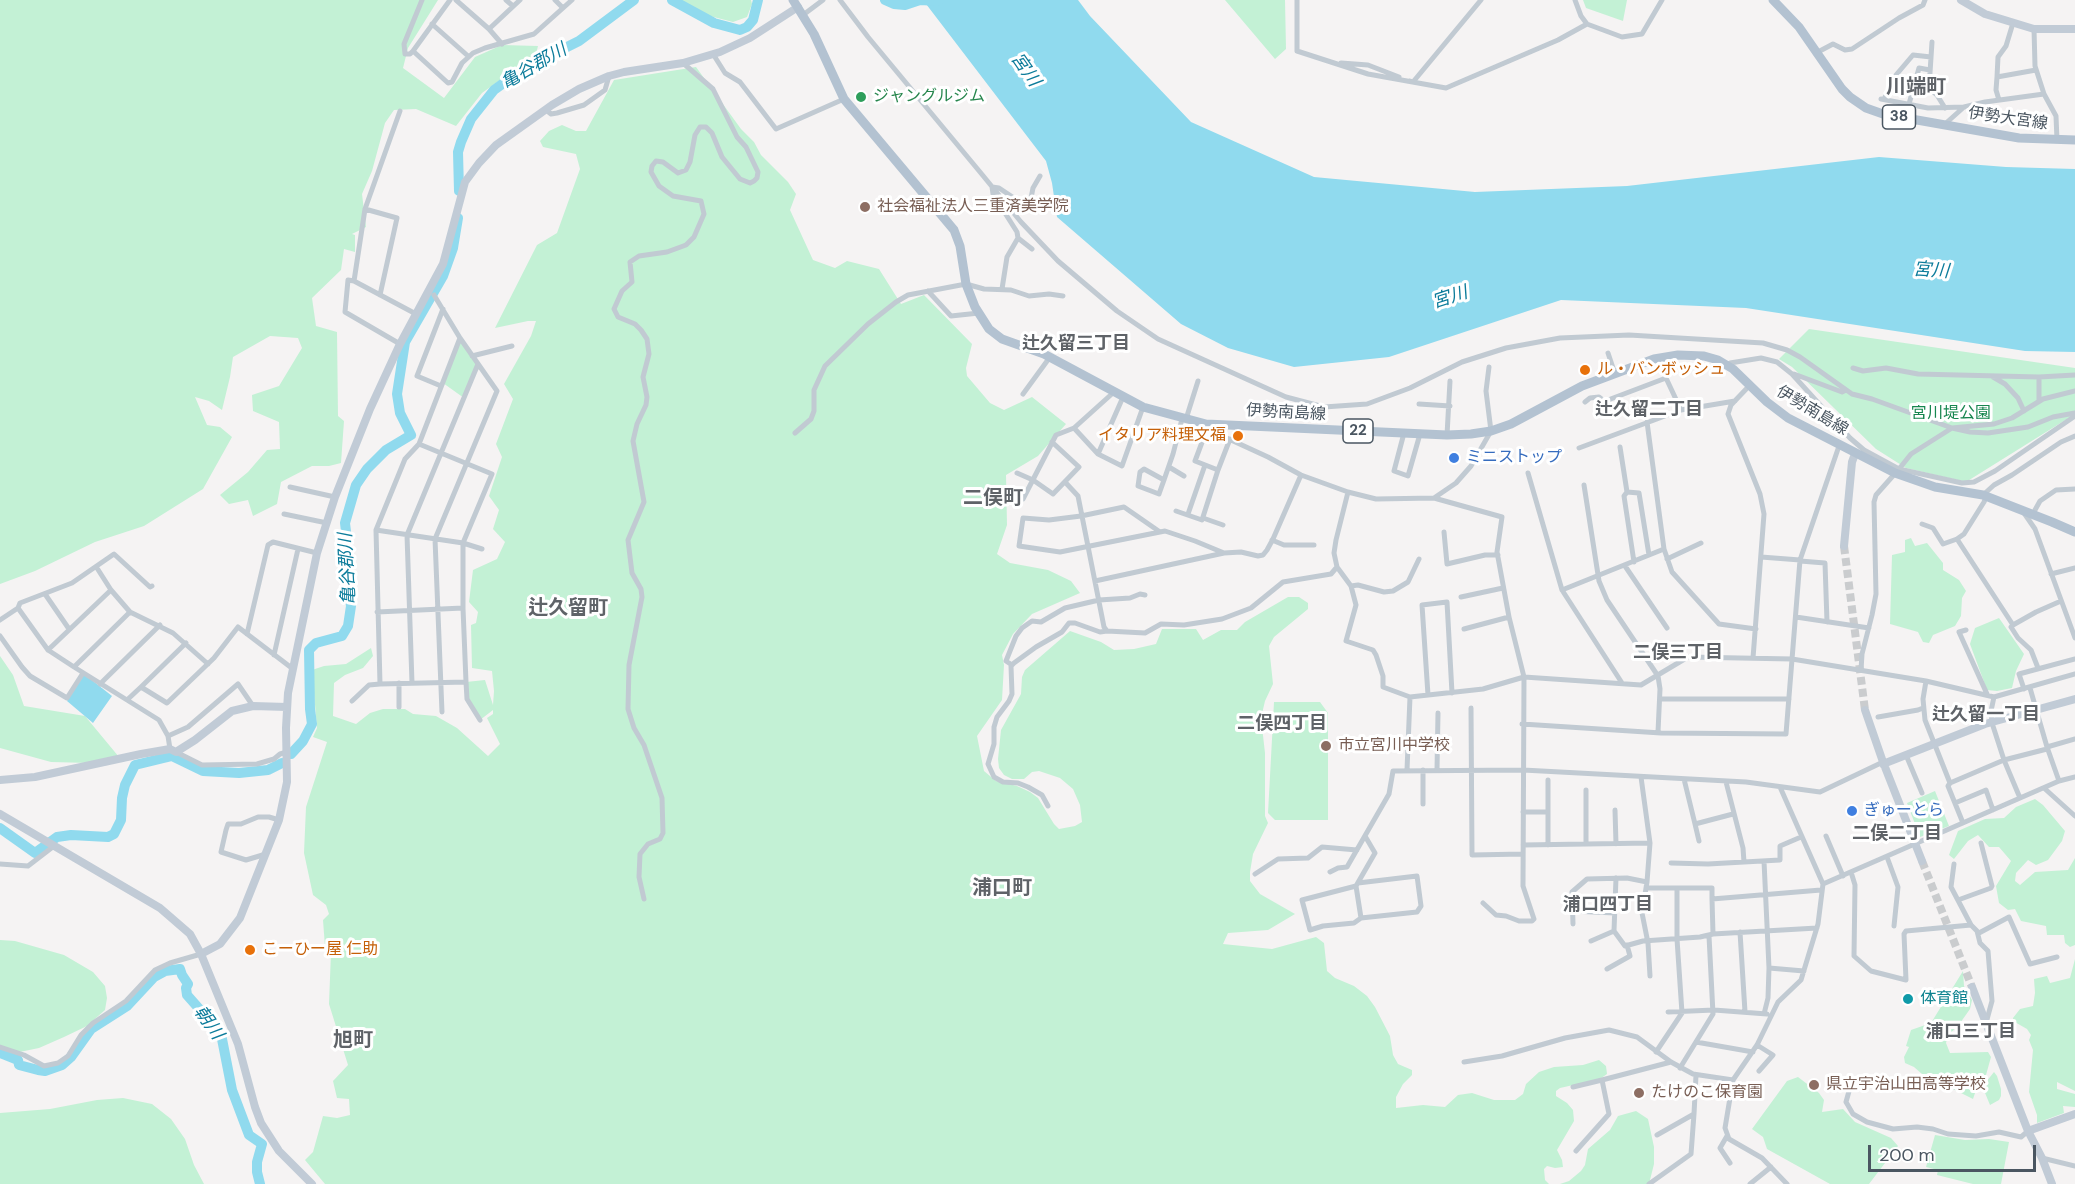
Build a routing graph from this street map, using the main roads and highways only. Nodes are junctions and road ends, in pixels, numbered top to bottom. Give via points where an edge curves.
1 (1773, 0) edge
2 (798, 7) edge
3 (2075, 140) edge
4 (2075, 532) edge

1 - 3 main road, 伊勢大宮線 / 38 via 1799,27 1842,89 1866,108 2019,138
2 - 4 main road, 伊勢南島線 / 22 via 844,99 954,230 966,284 989,328 1002,339 1050,357 1143,407 1207,427 1448,435 1491,431 1519,421 1582,386 1661,357 1710,357 1739,374 1781,413 1855,454 1935,487 1984,496

